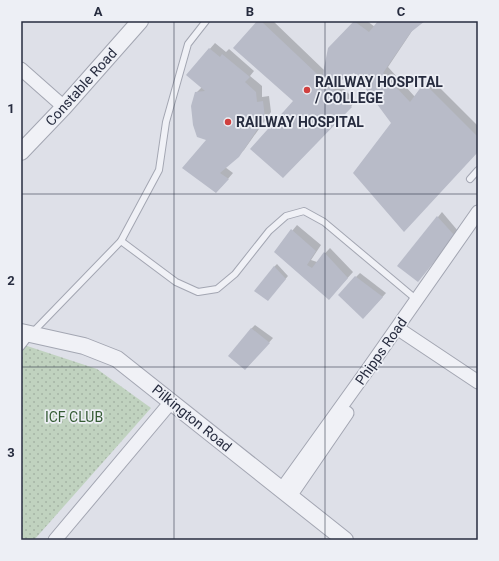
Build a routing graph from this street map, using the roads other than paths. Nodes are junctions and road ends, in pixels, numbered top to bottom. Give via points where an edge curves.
1 (140, 21) edge
2 (206, 21) edge
3 (21, 69) edge
4 (64, 107) junction
5 (21, 152) edge
6 (478, 170) edge
7 (470, 179) dead end
8 (478, 212) edge
9 (478, 227) edge
10 (121, 241) junction
11 (417, 300) junction
12 (403, 332) junction
13 (26, 333) edge
14 (21, 347) edge
15 (478, 382) edge
16 (171, 402) junction
17 (286, 493) junction
18 (55, 540) edge
19 (345, 540) edge

1 - 4 street, Constable Road
2 - 10 lane via 188,44 166,122 159,170
3 - 4 street
4 - 5 street, Constable Road
6 - 7 lane
8 - 11 street, Phipps Road
9 - 12 street, Phipps Road
10 - 11 lane via 181,284 198,292 217,289 235,274 270,231 286,216 304,211 324,222
10 - 13 lane
11 - 17 street, Phipps Road
12 - 15 street
12 - 17 street, Phipps Road
13 - 14 lane
13 - 16 street, Pilkington Road via 84,346 117,359
16 - 17 street, Pilkington Road
16 - 18 street
17 - 19 street, Pilkington Road

